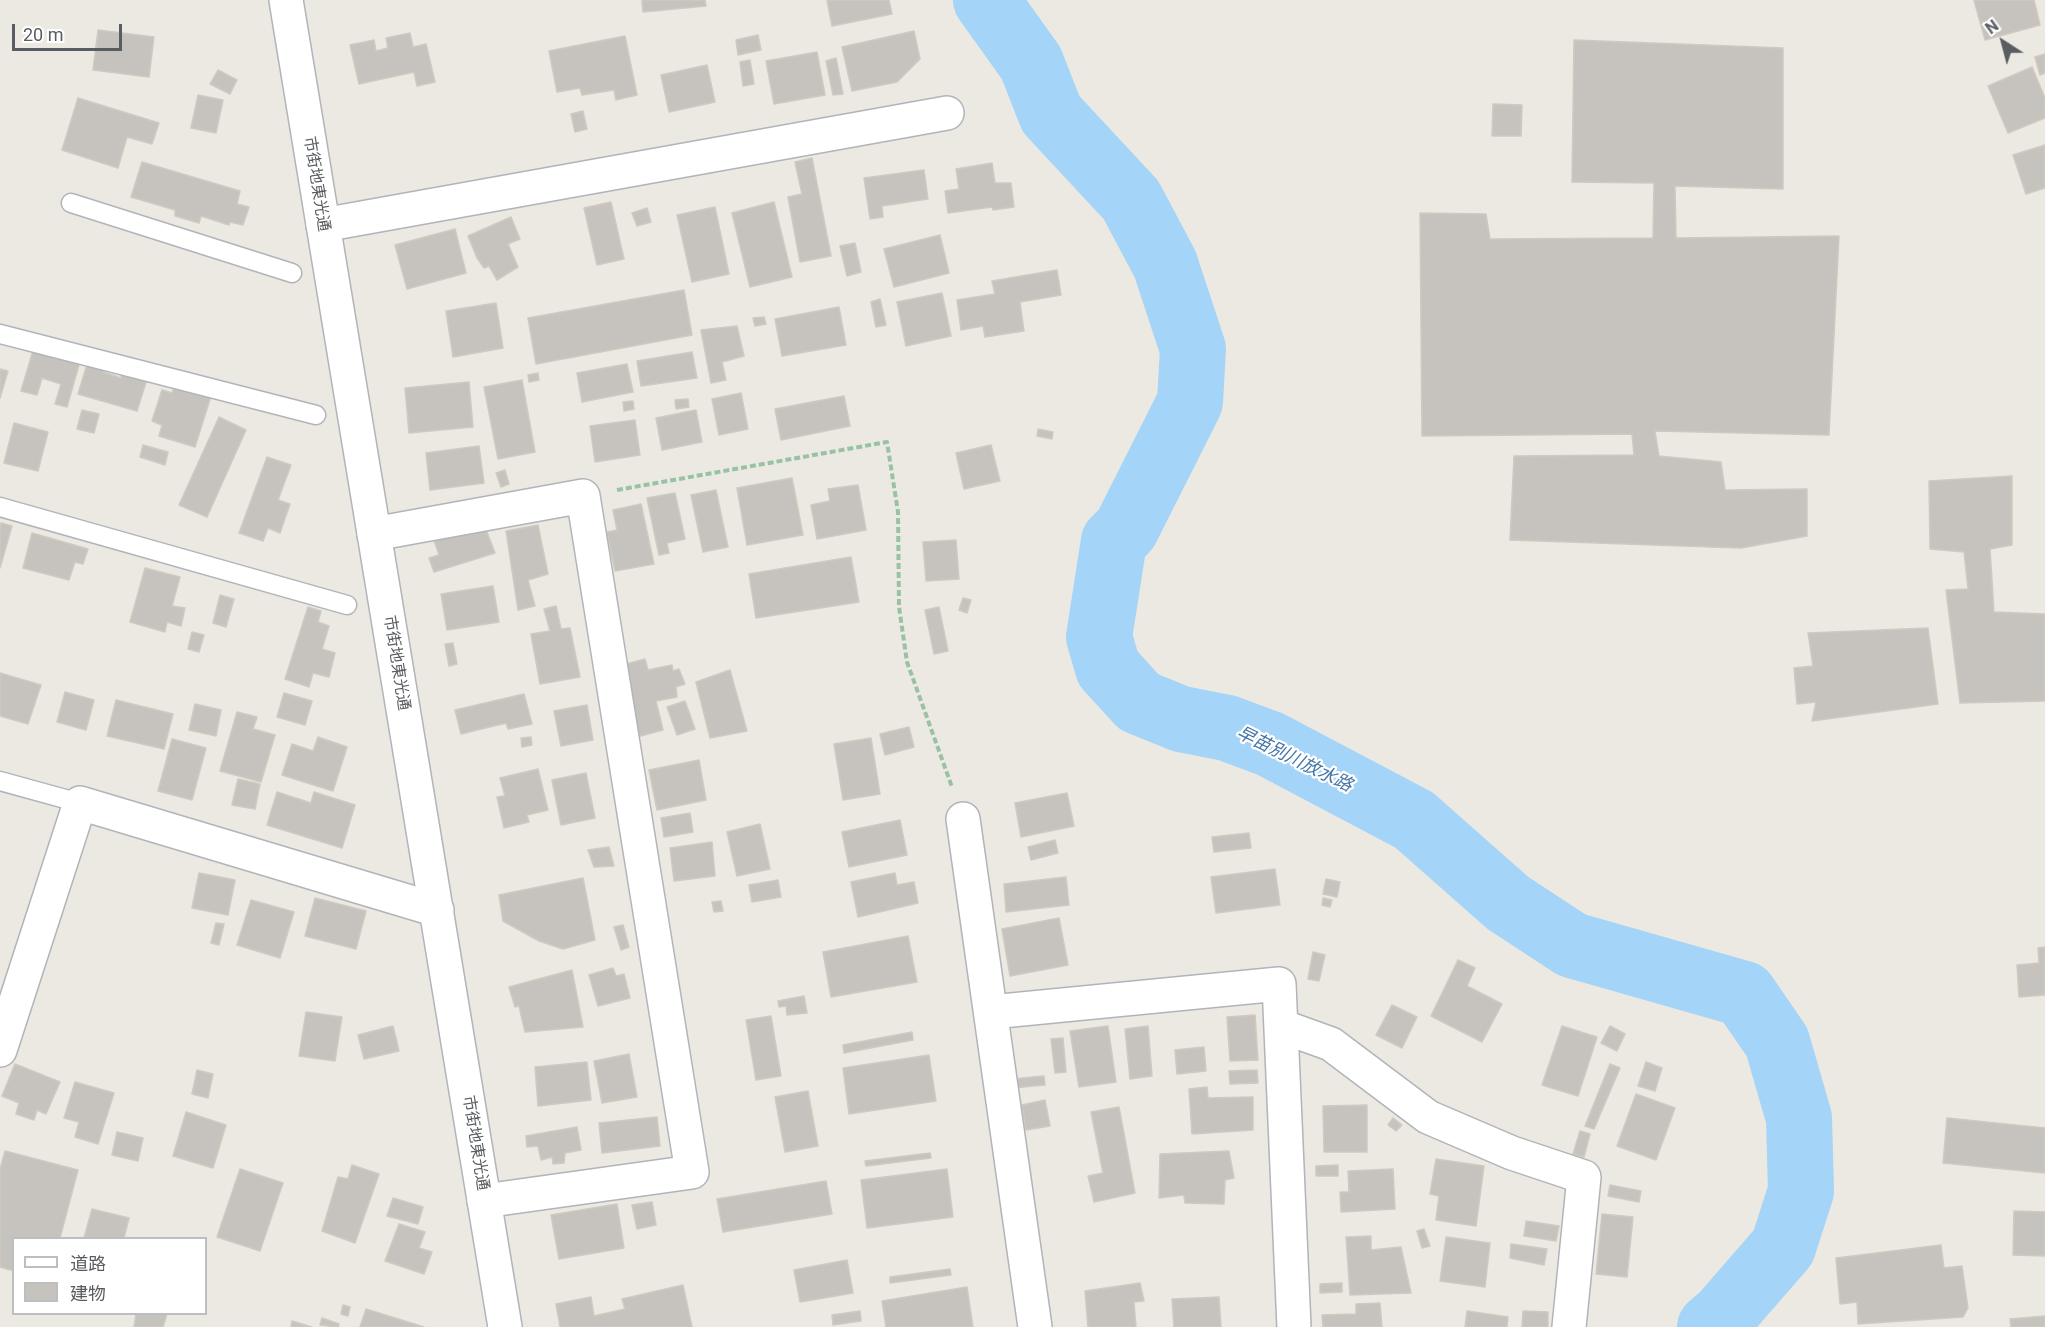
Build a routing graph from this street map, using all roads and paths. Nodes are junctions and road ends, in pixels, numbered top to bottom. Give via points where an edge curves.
1 (286, 0) edge
2 (947, 113) dead end
3 (71, 203) dead end
4 (323, 225) junction
5 (292, 273) dead end
6 (0, 334) edge
7 (316, 415) dead end
8 (583, 496) junction
9 (0, 507) edge
10 (374, 534) junction
11 (347, 605) dead end
12 (0, 781) edge
13 (80, 803) junction
14 (963, 819) joint
15 (437, 910) junction
16 (991, 1012) junction
17 (1281, 1026) junction
18 (0, 1050) edge
19 (484, 1201) junction
20 (505, 1327) edge
21 (1035, 1327) edge
22 (1294, 1327) edge
23 (1569, 1327) edge

1 - 4 street, 市街地東光通
2 - 4 street
3 - 5 lane
4 - 10 street, 市街地東光通
6 - 7 lane
8 - 10 street
8 - 14 path via 887,442 898,512 899,607 907,662
8 - 19 street via 692,1172
9 - 11 lane
10 - 15 street, 市街地東光通
12 - 13 lane
13 - 15 street
13 - 18 street
14 - 16 street
15 - 19 street, 市街地東光通
16 - 17 street via 1279,984
16 - 21 street
17 - 22 street
17 - 23 street via 1331,1044 1428,1117 1512,1153 1584,1176
19 - 20 street, 市街地東光通

